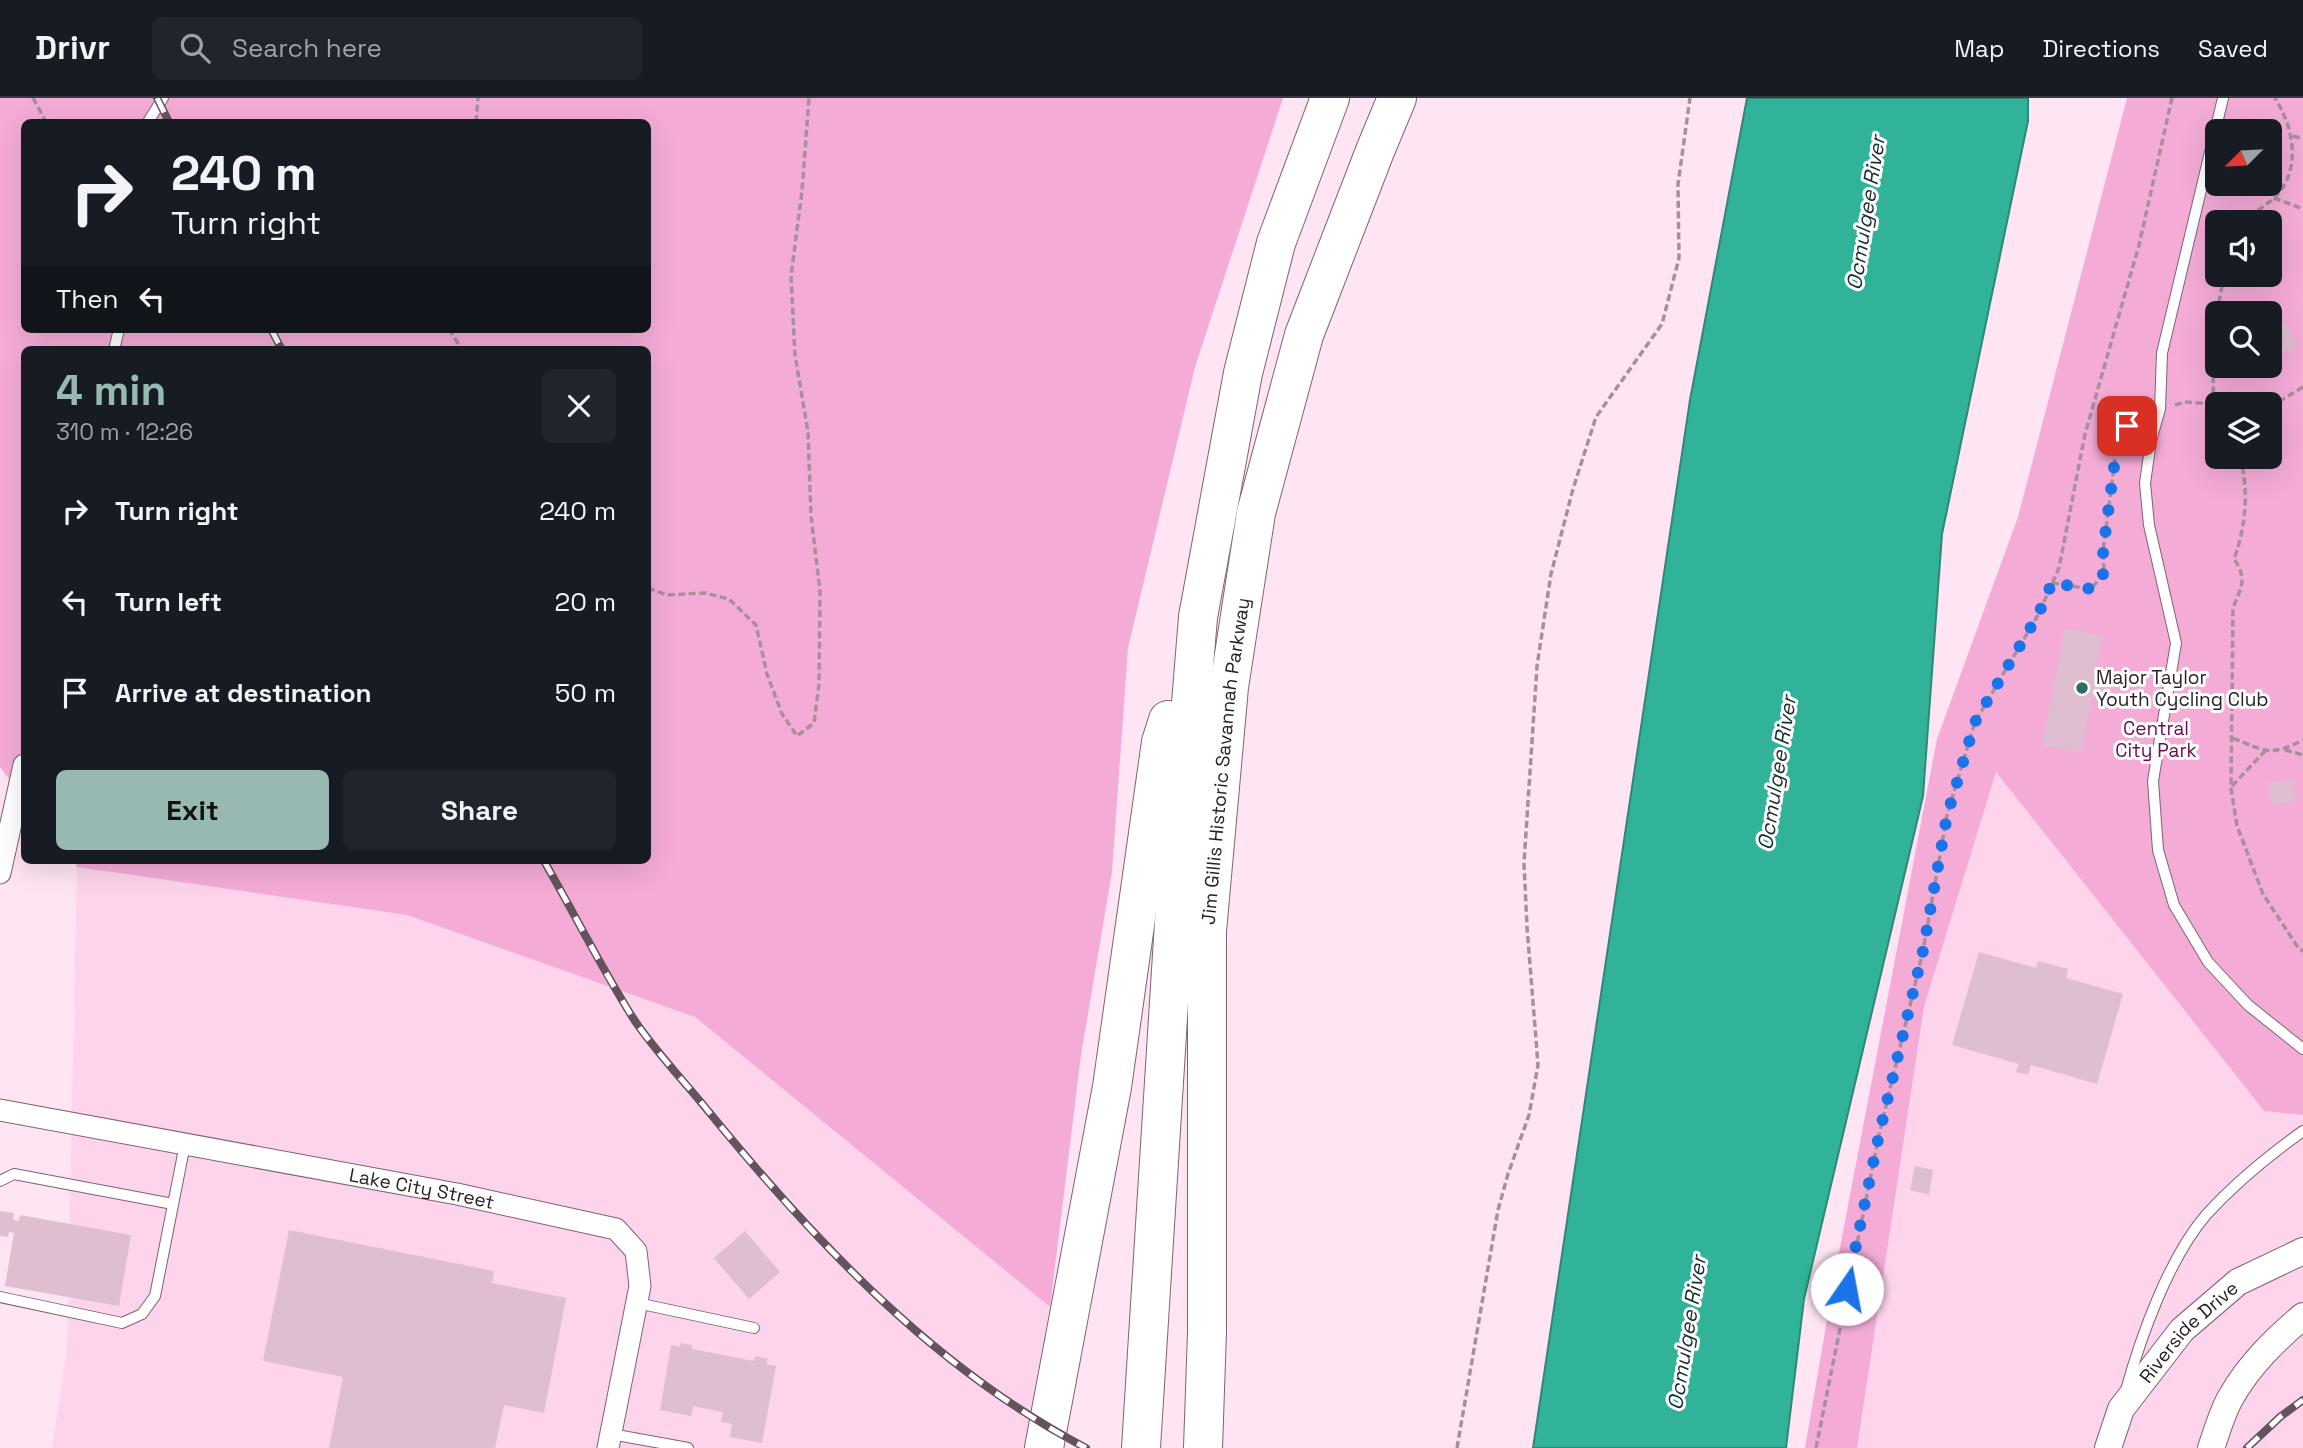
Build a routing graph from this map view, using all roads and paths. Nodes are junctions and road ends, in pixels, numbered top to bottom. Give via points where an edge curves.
1 (33, 98) edge
2 (163, 98) edge
3 (478, 98) edge
4 (809, 98) edge
5 (1330, 98) edge
6 (1397, 98) edge
7 (1689, 98) edge
8 (2172, 98) edge
9 (2223, 98) edge
10 (2275, 98) edge
11 (44, 119) edge
12 (150, 119) edge
13 (476, 119) edge
14 (2293, 136) junction
15 (2303, 139) edge
16 (2274, 198) junction
17 (2303, 209) edge
18 (2257, 210) edge
19 (2303, 387) edge
20 (2282, 400) edge
21 (2205, 405) edge
22 (2160, 409) junction
23 (2241, 469) edge
24 (2052, 583) junction
25 (651, 589) edge
26 (1198, 617) junction
27 (2233, 738) junction
28 (2303, 740) edge
29 (2283, 750) junction
30 (2265, 751) junction
31 (2303, 755) edge
32 (21, 778) edge
33 (2231, 788) junction
34 (1, 866) edge
35 (2303, 951) edge
36 (2303, 1049) edge
37 (0, 1110) edge
38 (2303, 1130) edge
39 (185, 1144) junction
40 (0, 1181) edge
41 (173, 1204) junction
42 (2303, 1251) edge
43 (0, 1297) edge
44 (637, 1303) junction
45 (2303, 1316) edge
46 (754, 1328) dead end
47 (1207, 1332) junction
48 (2121, 1409) junction
49 (609, 1441) edge
50 (654, 1445) edge
51 (688, 1448) edge
52 (1044, 1448) edge
53 (1141, 1448) edge
54 (1203, 1448) edge
55 (1222, 1448) edge
56 (1457, 1448) edge
57 (1815, 1448) edge
58 (2108, 1448) edge
59 (2211, 1448) edge

1 - 11 path
2 - 12 lane
3 - 13 path
4 - 25 path via 791,276 820,591 820,684 814,723 797,736 782,714 767,674 756,625 729,599 705,593 667,595
5 - 26 highway, Jim Gillis Historic Savannah Parkway via 1276,243 1243,373
6 - 47 highway, Jim Gillis Historic Savannah Parkway via 1304,335 1256,513 1230,687 1207,931
7 - 56 path via 1678,184 1679,258 1662,324 1596,417 1551,574 1537,666 1524,863 1538,1065 1529,1115 1498,1210
8 - 24 path via 2139,245 2085,434 2059,568
9 - 22 lane via 2162,353
10 - 14 path
14 - 15 path
14 - 16 path via 2286,179
16 - 17 path
16 - 18 path
19 - 20 path
21 - 22 path via 2184,402
22 - 24 path via 2133,417 2117,444 2104,573 2091,589
22 - 36 lane via 2145,482 2149,525 2176,643 2153,780 2158,850 2174,905 2208,962 2248,1005
23 - 27 path via 2242,538 2234,559 2243,582 2233,608
24 - 57 path via 1975,722 1947,816 1923,951 1879,1135
26 - 52 highway via 1161,743 1112,1087
26 - 53 highway, Jim Gillis Historic Savannah Parkway
27 - 30 path
27 - 33 path
28 - 29 path
29 - 30 path
29 - 31 path
30 - 33 path
32 - 34 street
33 - 35 path via 2237,827 2263,894
37 - 39 street, Lake City Street
38 - 48 lane via 2238,1182 2183,1248 2151,1317
39 - 41 lane
39 - 44 street, Lake City Street via 617,1229 636,1251
40 - 41 lane via 14,1174
41 - 43 lane via 155,1296 142,1314 122,1323
42 - 48 street, Riverside Drive via 2224,1292 2182,1330
44 - 46 lane
44 - 49 street, Lake City Street
45 - 59 street via 2268,1347 2246,1375 2229,1400
47 - 54 highway, Jim Gillis Historic Savannah Parkway
47 - 55 highway
48 - 58 street, Riverside Drive
49 - 50 lane
50 - 51 lane

